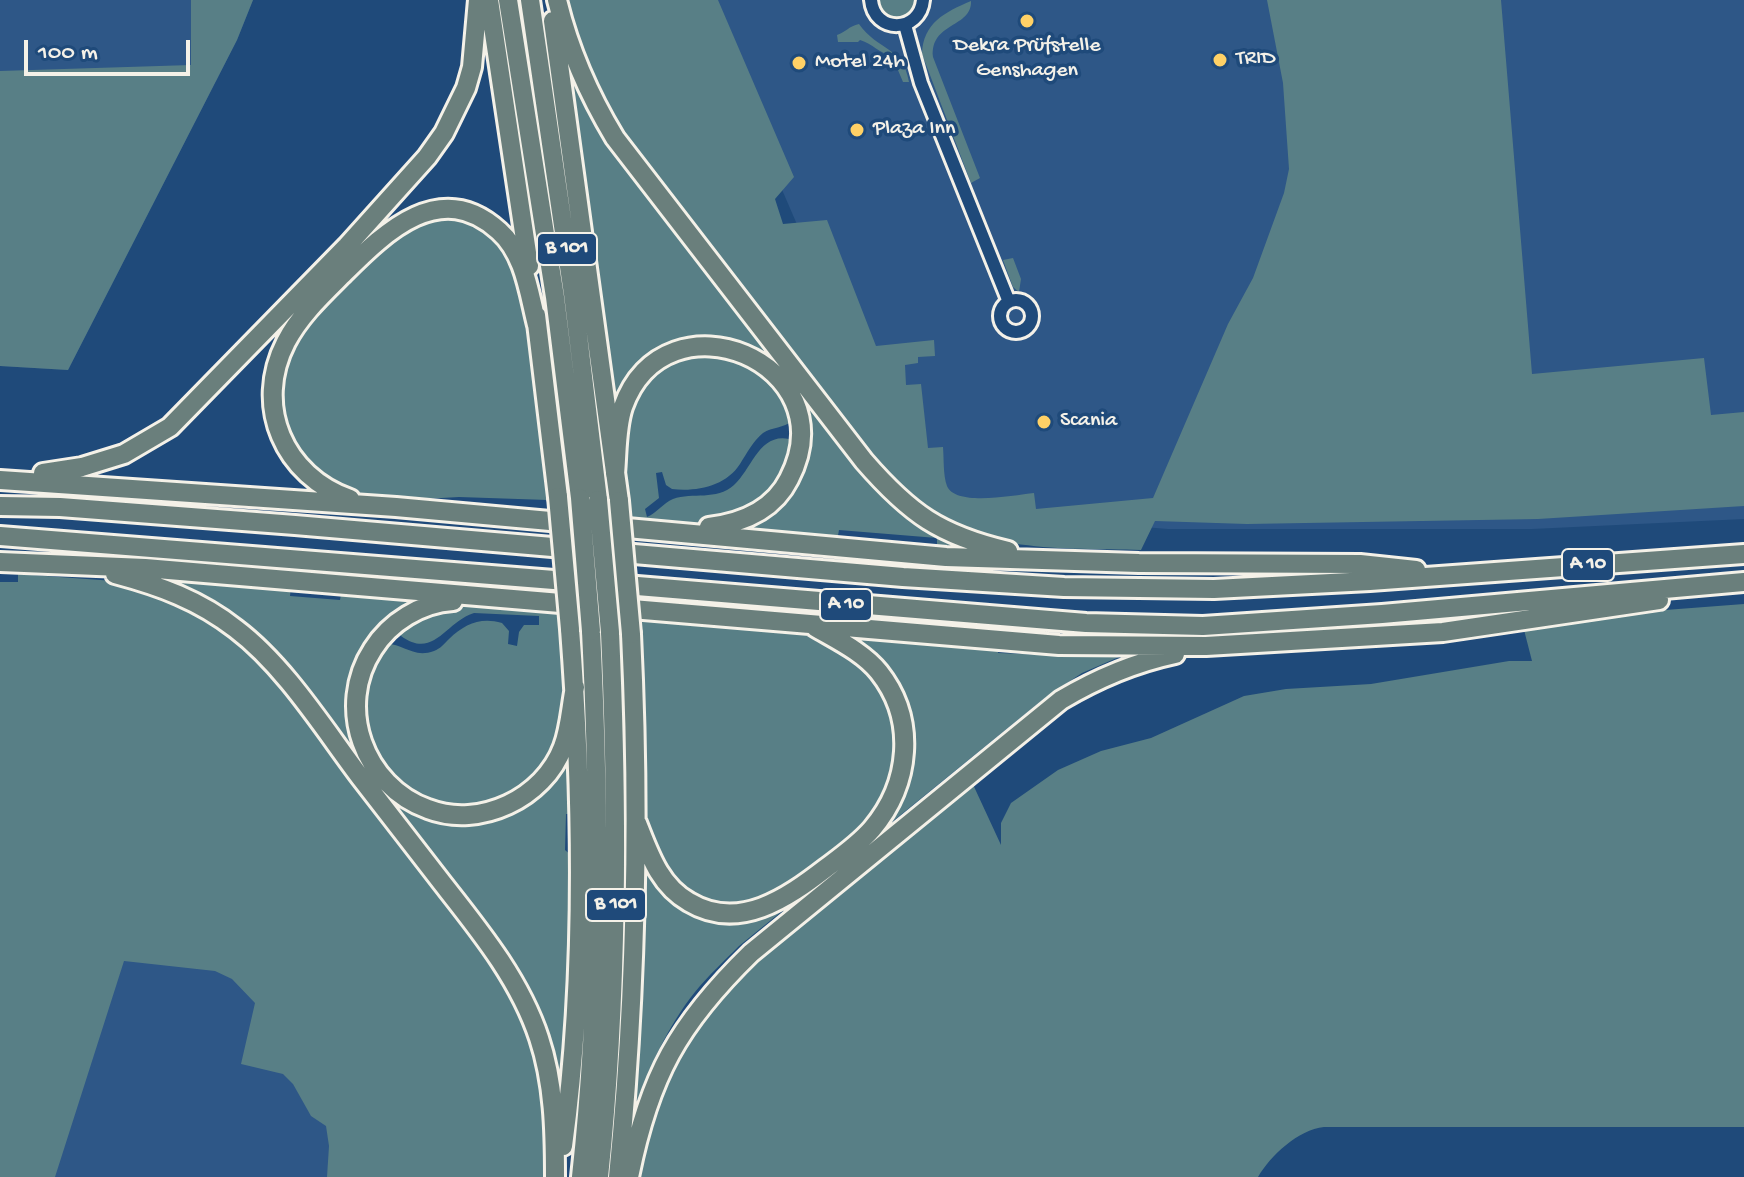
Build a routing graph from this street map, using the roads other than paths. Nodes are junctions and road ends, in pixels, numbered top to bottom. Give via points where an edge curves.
1 (478, 0) edge
2 (489, 0) edge
3 (508, 0) edge
4 (530, 0) edge
5 (550, 0) edge
6 (557, 0) edge
7 (871, 0) edge
8 (923, 0) edge
9 (905, 25) junction
10 (1009, 302) dead end
11 (537, 325) junction
12 (615, 474) junction
13 (0, 478) edge
14 (589, 499) junction
15 (0, 506) edge
16 (396, 507) junction
17 (610, 525) junction
18 (0, 536) edge
19 (1744, 554) edge
20 (1058, 561) junction
21 (0, 562) edge
22 (78, 564) junction
23 (1446, 575) junction
24 (1744, 582) edge
25 (1692, 585) junction
26 (560, 604) junction
27 (809, 624) junction
28 (600, 631) junction
29 (1233, 644) junction
30 (575, 687) junction
31 (637, 823) junction
32 (557, 1177) edge
33 (581, 1177) edge
34 (599, 1177) edge
35 (618, 1177) edge
36 (629, 1177) edge

1 - 13 highway via 472,67 444,133 255,342 170,427 124,454 57,472
2 - 11 highway, B 101
3 - 14 highway, B 101
4 - 14 highway, B 101 via 573,294
5 - 12 highway, B 101
6 - 20 highway via 592,98 634,165 885,486 907,507 973,543
7 - 9 street via 881,20
8 - 9 street via 919,14
9 - 10 street via 921,83
11 - 16 highway via 516,251 501,232 483,218 443,210 401,222 299,320 276,364 272,388 286,449 313,481 329,491
11 - 30 highway, B 101, bridge
12 - 17 highway via 622,413 640,378 681,350 723,346 761,361 793,400 800,433 795,468 779,496 761,511 703,528
12 - 31 highway, B 101, bridge via 631,634
13 - 16 highway
14 - 28 highway, B 101, bridge
15 - 23 highway, A 10 via 1064,587 1214,589
16 - 17 highway
17 - 20 highway via 946,557
18 - 25 highway, A 10 via 1086,623 1262,623
19 - 23 highway, A 10
20 - 23 highway via 1360,564
21 - 22 highway
22 - 26 highway
22 - 32 highway via 178,593 220,617 256,647 296,693 507,970 542,1048
24 - 25 highway, A 10
25 - 29 highway via 1670,598 1443,632
26 - 27 highway
26 - 30 highway via 456,601 418,610 397,623 378,642 361,673 356,698 359,735 374,767 395,791 428,810 487,812 535,787 555,763 566,737
27 - 29 highway via 1059,645
27 - 31 highway via 866,658 898,707 905,747 901,776 891,802 860,841 799,889 762,909 726,913 679,896 651,859
28 - 33 highway, B 101 via 599,873
28 - 34 highway, B 101 via 616,775 615,955
29 - 36 highway via 1123,667 1061,700 787,923 714,989 680,1034 645,1111
30 - 32 highway, B 101 via 577,951 569,1108
31 - 35 highway, B 101 via 633,973

